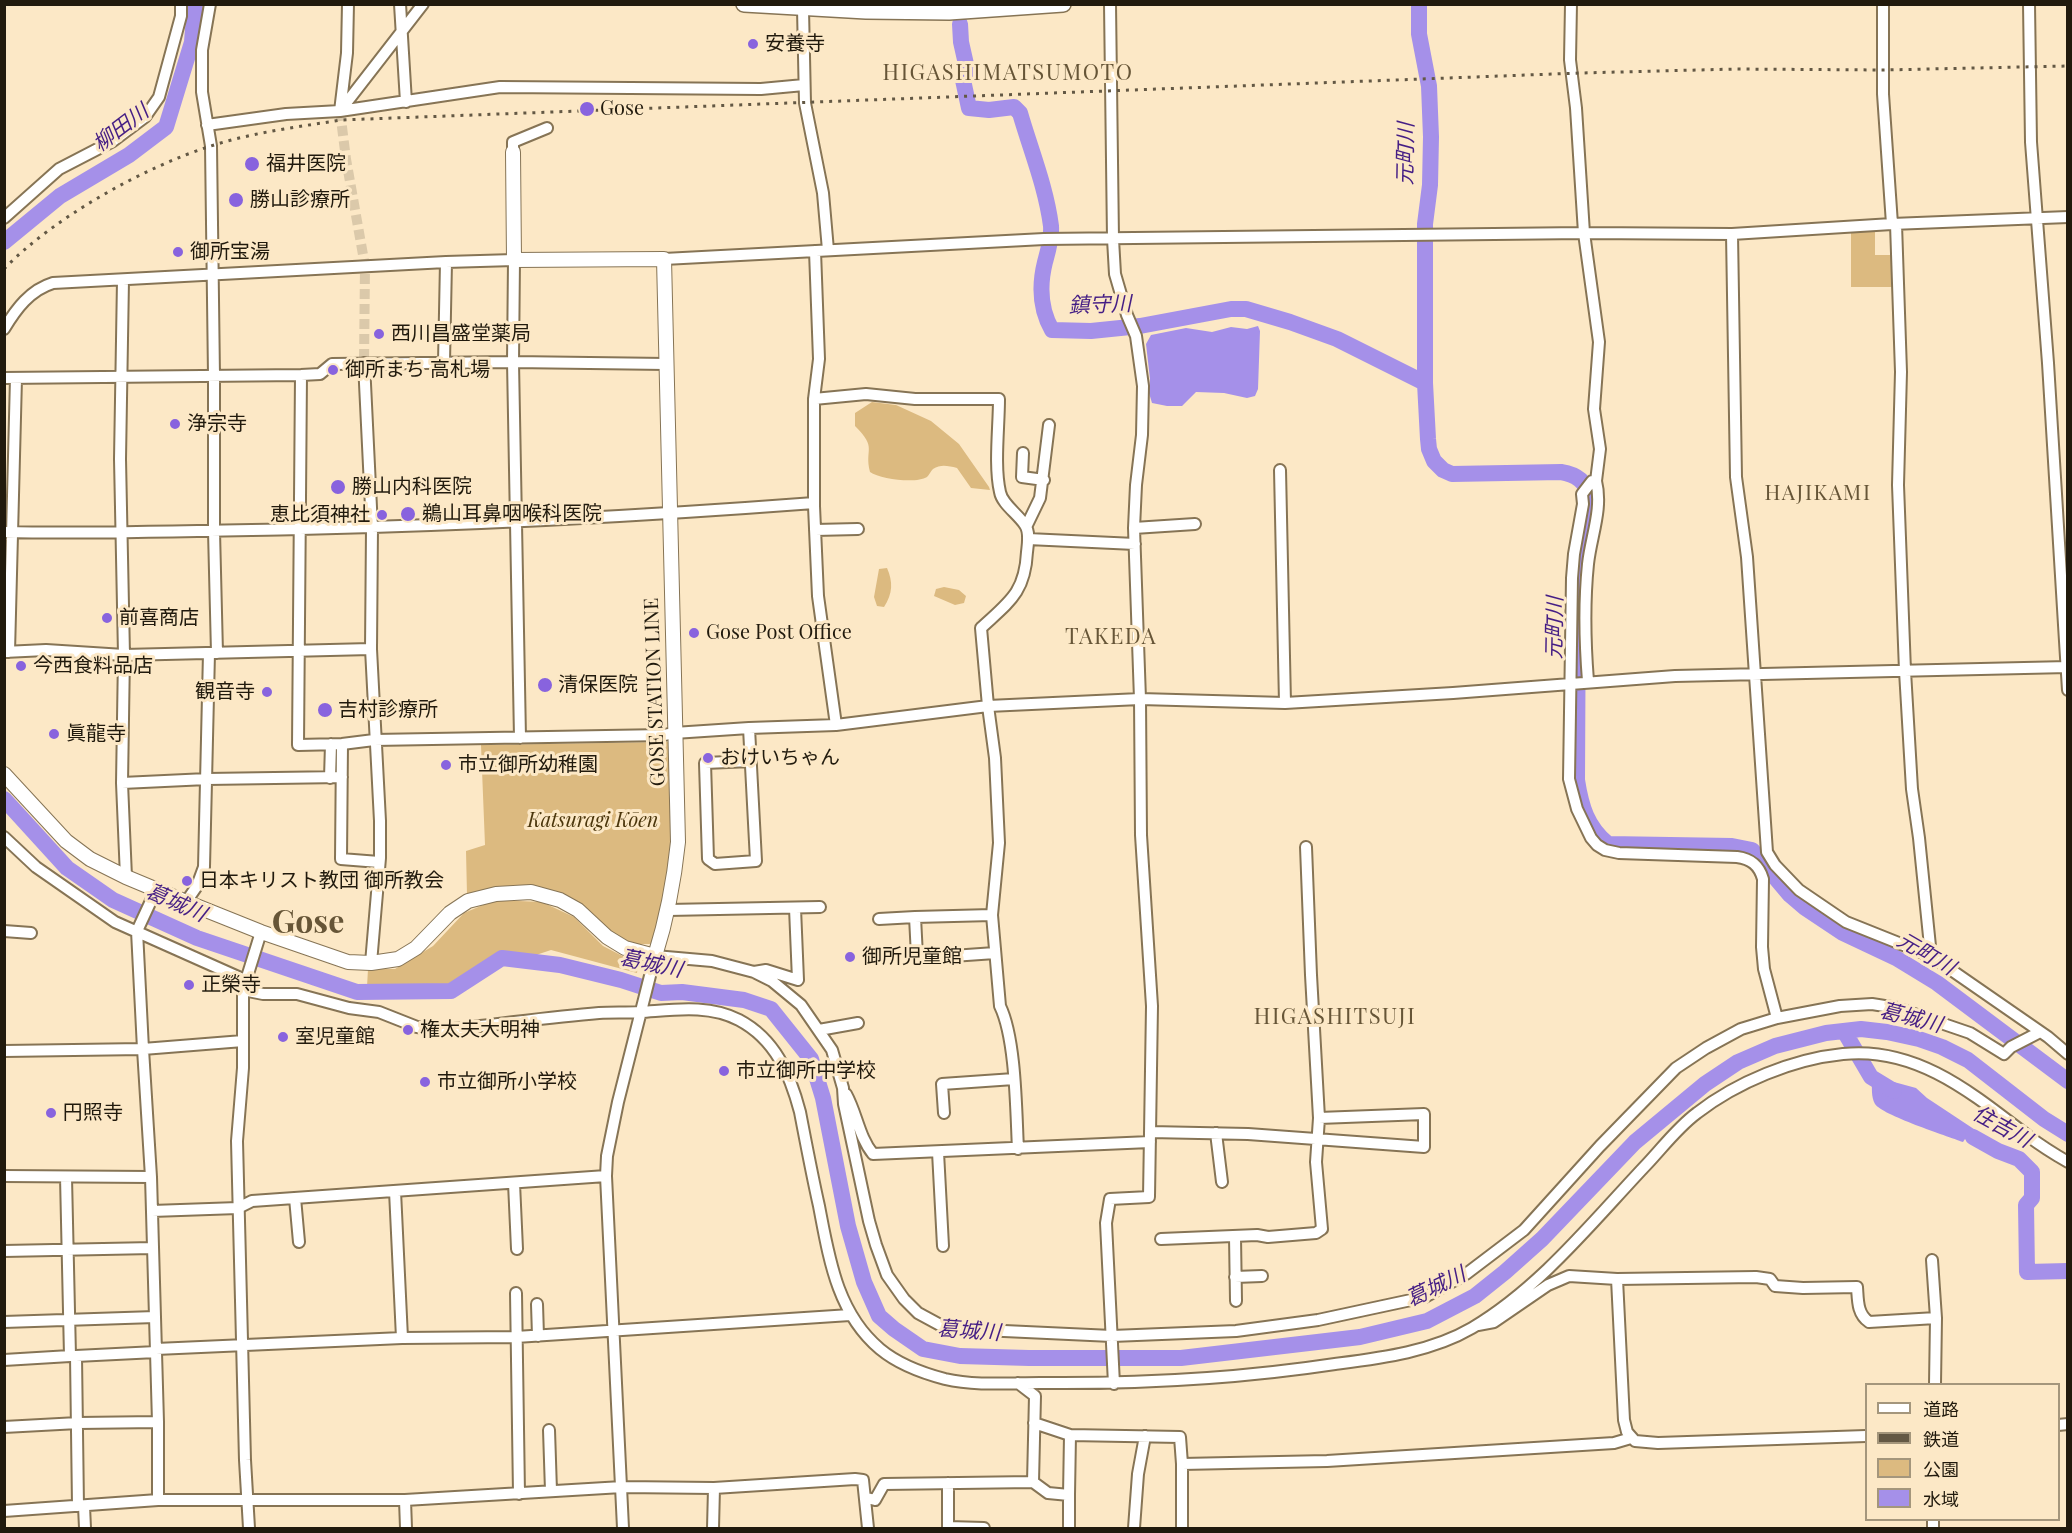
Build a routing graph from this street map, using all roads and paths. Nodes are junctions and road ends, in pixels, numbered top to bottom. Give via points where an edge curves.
1 (181, 4) edge
2 (210, 4) edge
3 (348, 4) edge
4 (400, 4) edge
5 (423, 4) edge
6 (1063, 4) edge
7 (1110, 4) edge
8 (1571, 4) edge
9 (1883, 4) edge
10 (2028, 4) edge
11 (751, 5) edge
12 (866, 8) edge
13 (803, 9) junction
14 (401, 32) junction
15 (804, 85) junction
16 (406, 102) junction
17 (340, 111) junction
18 (207, 125) junction
19 (547, 128) dead end
20 (513, 152) joint
21 (2067, 217) edge
22 (4, 218) edge
23 (2038, 218) junction
24 (1894, 224) junction
25 (1584, 233) junction
26 (1732, 234) junction
27 (1113, 239) junction
28 (828, 250) junction
29 (815, 251) junction
30 (664, 259) junction
31 (514, 260) junction
32 (446, 262) junction
33 (212, 275) junction
34 (123, 280) junction
35 (4, 328) edge
36 (444, 362) junction
37 (513, 362) junction
38 (364, 363) junction
39 (666, 364) junction
40 (301, 375) junction
41 (123, 376) junction
42 (214, 376) junction
43 (10, 378) edge
44 (814, 399) junction
45 (1049, 425) dead end
46 (1023, 453) dead end
47 (1280, 470) dead end
48 (1044, 480) junction
49 (1594, 481) junction
50 (814, 503) junction
51 (669, 514) junction
52 (517, 521) junction
53 (1195, 524) dead end
54 (1026, 527) junction
55 (372, 528) junction
56 (1134, 528) junction
57 (300, 529) junction
58 (858, 529) dead end
59 (815, 530) junction
60 (214, 531) junction
61 (9, 532) edge
62 (121, 532) junction
63 (1028, 539) junction
64 (1135, 543) junction
65 (370, 649) junction
66 (298, 651) junction
67 (7, 652) edge
68 (213, 653) junction
69 (124, 655) junction
70 (2067, 667) edge
71 (1905, 671) junction
72 (1756, 674) junction
73 (1588, 681) junction
74 (1572, 683) junction
75 (2067, 690) edge
76 (1140, 699) junction
77 (1285, 703) junction
78 (988, 706) junction
79 (836, 725) junction
80 (749, 728) junction
81 (674, 733) junction
82 (520, 738) junction
83 (374, 740) junction
84 (336, 744) junction
85 (751, 761) junction
86 (4, 774) edge
87 (342, 777) junction
88 (330, 778) junction
89 (207, 779) junction
90 (122, 783) junction
91 (4, 837) edge
92 (1306, 847) dead end
93 (380, 862) junction
94 (1775, 865) junction
95 (126, 877) junction
96 (1764, 877) junction
97 (155, 893) junction
98 (186, 902) junction
99 (795, 908) junction
100 (820, 908) dead end
101 (668, 910) junction
102 (992, 915) junction
103 (915, 917) junction
104 (879, 919) dead end
105 (138, 930) junction
106 (4, 931) edge
107 (31, 933) dead end
108 (260, 936) junction
109 (995, 953) junction
110 (1931, 956) junction
111 (654, 961) junction
112 (370, 963) junction
113 (754, 972) junction
114 (245, 982) junction
115 (641, 1008) junction
116 (1777, 1018) junction
117 (858, 1023) dead end
118 (819, 1030) junction
119 (2035, 1034) junction
120 (243, 1041) junction
121 (142, 1049) junction
122 (4, 1051) edge
123 (2067, 1054) edge
124 (1014, 1079) junction
125 (843, 1088) junction
126 (944, 1113) dead end
127 (1319, 1118) junction
128 (1216, 1133) junction
129 (1150, 1137) junction
130 (1319, 1140) junction
131 (1018, 1149) junction
132 (938, 1152) junction
133 (2067, 1162) edge
134 (4, 1176) edge
135 (606, 1176) junction
136 (66, 1177) junction
137 (151, 1177) junction
138 (1222, 1182) dead end
139 (514, 1183) junction
140 (395, 1191) junction
141 (295, 1198) junction
142 (238, 1208) junction
143 (152, 1211) junction
144 (1235, 1237) junction
145 (1161, 1239) dead end
146 (299, 1242) dead end
147 (943, 1246) dead end
148 (153, 1248) junction
149 (517, 1249) dead end
150 (68, 1250) junction
151 (4, 1251) edge
152 (1932, 1260) dead end
153 (1262, 1276) dead end
154 (1235, 1277) junction
155 (1617, 1279) junction
156 (516, 1293) dead end
157 (1236, 1301) dead end
158 (537, 1304) dead end
159 (850, 1315) junction
160 (155, 1317) junction
161 (1936, 1318) junction
162 (68, 1320) junction
163 (4, 1322) edge
164 (1475, 1326) junction
165 (615, 1331) junction
166 (538, 1336) junction
167 (516, 1337) junction
168 (402, 1338) junction
169 (1112, 1338) junction
170 (242, 1345) junction
171 (156, 1350) junction
172 (73, 1356) junction
173 (4, 1360) edge
174 (1114, 1382) junction
175 (1018, 1383) junction
176 (1056, 1383) junction
177 (1935, 1383) edge
178 (1035, 1396) junction
179 (158, 1422) junction
180 (78, 1423) junction
181 (1034, 1423) junction
182 (4, 1427) edge
183 (549, 1430) dead end
184 (1070, 1435) junction
185 (1145, 1436) junction
186 (1865, 1436) edge
187 (1631, 1438) junction
188 (1182, 1464) junction
189 (1033, 1482) junction
190 (948, 1483) junction
191 (622, 1487) junction
192 (714, 1488) junction
193 (551, 1491) junction
194 (519, 1494) junction
195 (1069, 1495) junction
196 (867, 1498) junction
197 (247, 1499) junction
198 (158, 1500) junction
199 (405, 1500) junction
200 (81, 1506) junction
201 (4, 1511) edge
202 (85, 1528) edge
203 (249, 1528) edge
204 (406, 1528) edge
205 (623, 1528) edge
206 (713, 1528) edge
207 (868, 1528) edge
208 (984, 1528) edge
209 (1070, 1528) edge
210 (1134, 1528) edge
211 (1182, 1528) edge

1 - 22 street via 159,97 146,117 113,141 59,169
2 - 18 street via 202,50
3 - 17 street
4 - 14 street
5 - 14 street
6 - 12 highway via 949,12
7 - 27 street
8 - 25 street via 1570,60
9 - 24 street via 1883,94
10 - 23 street via 2031,142
11 - 13 highway
12 - 13 highway
13 - 15 street
14 - 16 street
14 - 17 street
15 - 16 street via 760,89 500,87
15 - 28 street via 823,193
16 - 17 street
17 - 18 street
18 - 33 street via 211,146
19 - 20 street via 513,142
20 - 31 main road
21 - 23 street
23 - 24 street
23 - 70 street
24 - 26 street
24 - 71 street via 1901,372 1898,485
25 - 26 street
25 - 27 street
25 - 49 street via 1599,342 1594,410 1600,449
26 - 72 street via 1737,477
27 - 28 street
27 - 56 street via 1115,274 1136,336 1143,386
28 - 29 street
29 - 30 street
29 - 44 street via 819,359
30 - 31 main road
30 - 39 main road, GOSE STATION LINE
31 - 32 street
31 - 37 street
32 - 33 street
32 - 36 street
33 - 34 street
33 - 42 street
34 - 35 street via 47,285 21,303
34 - 41 street
36 - 37 street
36 - 38 street
37 - 39 street
37 - 52 street
38 - 40 street via 332,364 320,374
38 - 55 street
39 - 51 main road, GOSE STATION LINE
40 - 42 street
40 - 57 street
41 - 42 street
41 - 43 street
41 - 62 street
42 - 60 street
43 - 61 street
44 - 50 street
44 - 54 street via 866,394 915,399 999,399 1000,495
45 - 48 street
46 - 48 street via 1023,477
47 - 77 street
48 - 54 street
49 - 73 street via 1599,510 1588,565
49 - 74 street via 1582,494 1574,554
50 - 51 street
50 - 59 street
51 - 52 street
51 - 81 main road, GOSE STATION LINE
52 - 55 street
52 - 82 street
53 - 56 street
54 - 63 street
55 - 57 street
55 - 65 street
56 - 64 street
57 - 60 street
57 - 66 street
58 - 59 street
59 - 79 street via 818,596
60 - 62 street
60 - 68 street
61 - 62 street
61 - 67 street
62 - 69 street
63 - 64 street
63 - 78 street via 1026,570 1020,587 1014,598 981,628
64 - 76 street
65 - 66 street
65 - 83 street
66 - 68 street
66 - 84 street via 298,745
67 - 69 street
68 - 69 street
68 - 89 street
69 - 90 street
70 - 71 street
70 - 75 street
71 - 72 street
71 - 110 street via 1912,789
72 - 73 street
72 - 94 street via 1765,845
73 - 74 street
74 - 77 street
74 - 96 street via 1569,779 1583,824 1597,845 1619,853 1737,856 1755,863
76 - 77 street
76 - 78 street
76 - 129 street via 1142,835 1152,1006
78 - 79 street
78 - 102 street via 999,843
79 - 80 street
80 - 81 street
80 - 85 street
81 - 82 street
81 - 101 main road, GOSE STATION LINE via 678,842
82 - 83 street
83 - 84 street
83 - 93 street
84 - 87 street
84 - 88 street
85 - 85 street via 756,861 715,864 708,859 705,763
86 - 95 main road via 66,841 90,859
87 - 88 street
87 - 93 street via 342,859
88 - 89 street
89 - 90 street
89 - 98 street via 204,867
90 - 95 street
91 - 105 street via 64,888 115,922
92 - 127 street
93 - 112 street
94 - 96 street
94 - 110 street via 1799,890 1846,922
95 - 97 main road
96 - 116 street via 1764,969
97 - 98 main road
97 - 105 street
98 - 108 main road
99 - 100 street
99 - 101 street
99 - 113 street via 798,980 766,970
101 - 111 main road, GOSE STATION LINE
102 - 103 street
102 - 109 street
103 - 104 street
103 - 109 street via 917,956
105 - 114 street
105 - 121 street
106 - 107 street
108 - 112 main road via 348,962
108 - 114 street
109 - 124 street
110 - 119 street
111 - 112 main road via 607,937 578,910 531,892 468,901 416,948 398,959
111 - 113 street via 712,961
111 - 115 street
113 - 118 street via 801,1005
114 - 115 street via 263,994 297,994 379,1012 433,1029
114 - 120 street
115 - 135 street via 607,1156
115 - 159 street via 692,1009 738,1019 768,1042 782,1061 800,1112 833,1273
116 - 119 street via 1816,1009 1872,1004 1897,1008 1970,1033 2004,1054
116 - 169 street via 1741,1029 1676,1068 1524,1230 1466,1274 1425,1297 1318,1320 1236,1331
117 - 118 street
118 - 125 street via 832,1050
119 - 123 street
120 - 121 street
120 - 142 street via 237,1141
121 - 122 street
121 - 137 street
124 - 126 street via 942,1084
124 - 131 street
125 - 132 street via 865,1144 873,1154
125 - 169 street via 876,1245 887,1275 918,1313 942,1326 961,1329
127 - 130 street
127 - 130 street via 1424,1114 1424,1147
128 - 129 street
128 - 130 street
128 - 138 street
129 - 131 street
129 - 169 street via 1149,1197 1110,1199 1106,1223
130 - 144 street via 1316,1162 1322,1229 1316,1233
131 - 132 street
132 - 147 street
133 - 164 street via 1946,1076 1925,1066 1875,1055 1845,1054 1797,1064 1728,1093 1695,1114 1569,1247
134 - 136 street
135 - 139 street
135 - 165 street
136 - 137 street
136 - 150 street
137 - 143 street
139 - 140 street
139 - 149 street
140 - 141 street
140 - 168 street
141 - 142 street via 252,1201
141 - 146 street
142 - 143 street
142 - 170 street
143 - 148 street
144 - 145 street
144 - 154 street
148 - 150 street
148 - 160 street
150 - 151 street
150 - 162 street
152 - 161 street
153 - 154 street
154 - 157 street
155 - 161 street via 1756,1277 1770,1279 1775,1286 1857,1287 1860,1312 1869,1322
155 - 164 street via 1569,1276 1548,1285 1494,1322
155 - 187 street via 1624,1420
156 - 167 street
158 - 166 street
159 - 165 street
159 - 175 street via 880,1349 914,1369 948,1380
160 - 162 street
160 - 171 street
161 - 177 street
162 - 163 street
162 - 172 street
164 - 174 street via 1427,1347 1390,1356 1222,1378
165 - 166 street
165 - 191 street
166 - 167 street
167 - 168 street
167 - 194 street
168 - 170 street
169 - 174 street
170 - 171 street
170 - 197 street
171 - 172 street
171 - 179 street
172 - 173 street
172 - 180 street
174 - 176 street
175 - 176 street
175 - 178 street
176 - 178 street
178 - 181 street
179 - 180 street
179 - 198 street
180 - 182 street
180 - 200 street
181 - 184 street
181 - 189 street
183 - 193 street
184 - 185 street
184 - 195 street
185 - 188 street via 1180,1437
185 - 210 street
186 - 187 street via 1642,1443
187 - 188 street via 1614,1443 1327,1461
188 - 211 street
189 - 190 street
189 - 195 street via 1048,1493
190 - 196 street via 884,1484 875,1500
190 - 208 street via 948,1527
191 - 192 street
191 - 193 street
191 - 205 street
192 - 196 street via 855,1479 863,1480
192 - 206 street
193 - 194 street
194 - 199 street
195 - 209 street
196 - 207 street
197 - 198 street
197 - 199 street
197 - 203 street
198 - 200 street
199 - 204 street
200 - 201 street
200 - 202 street

